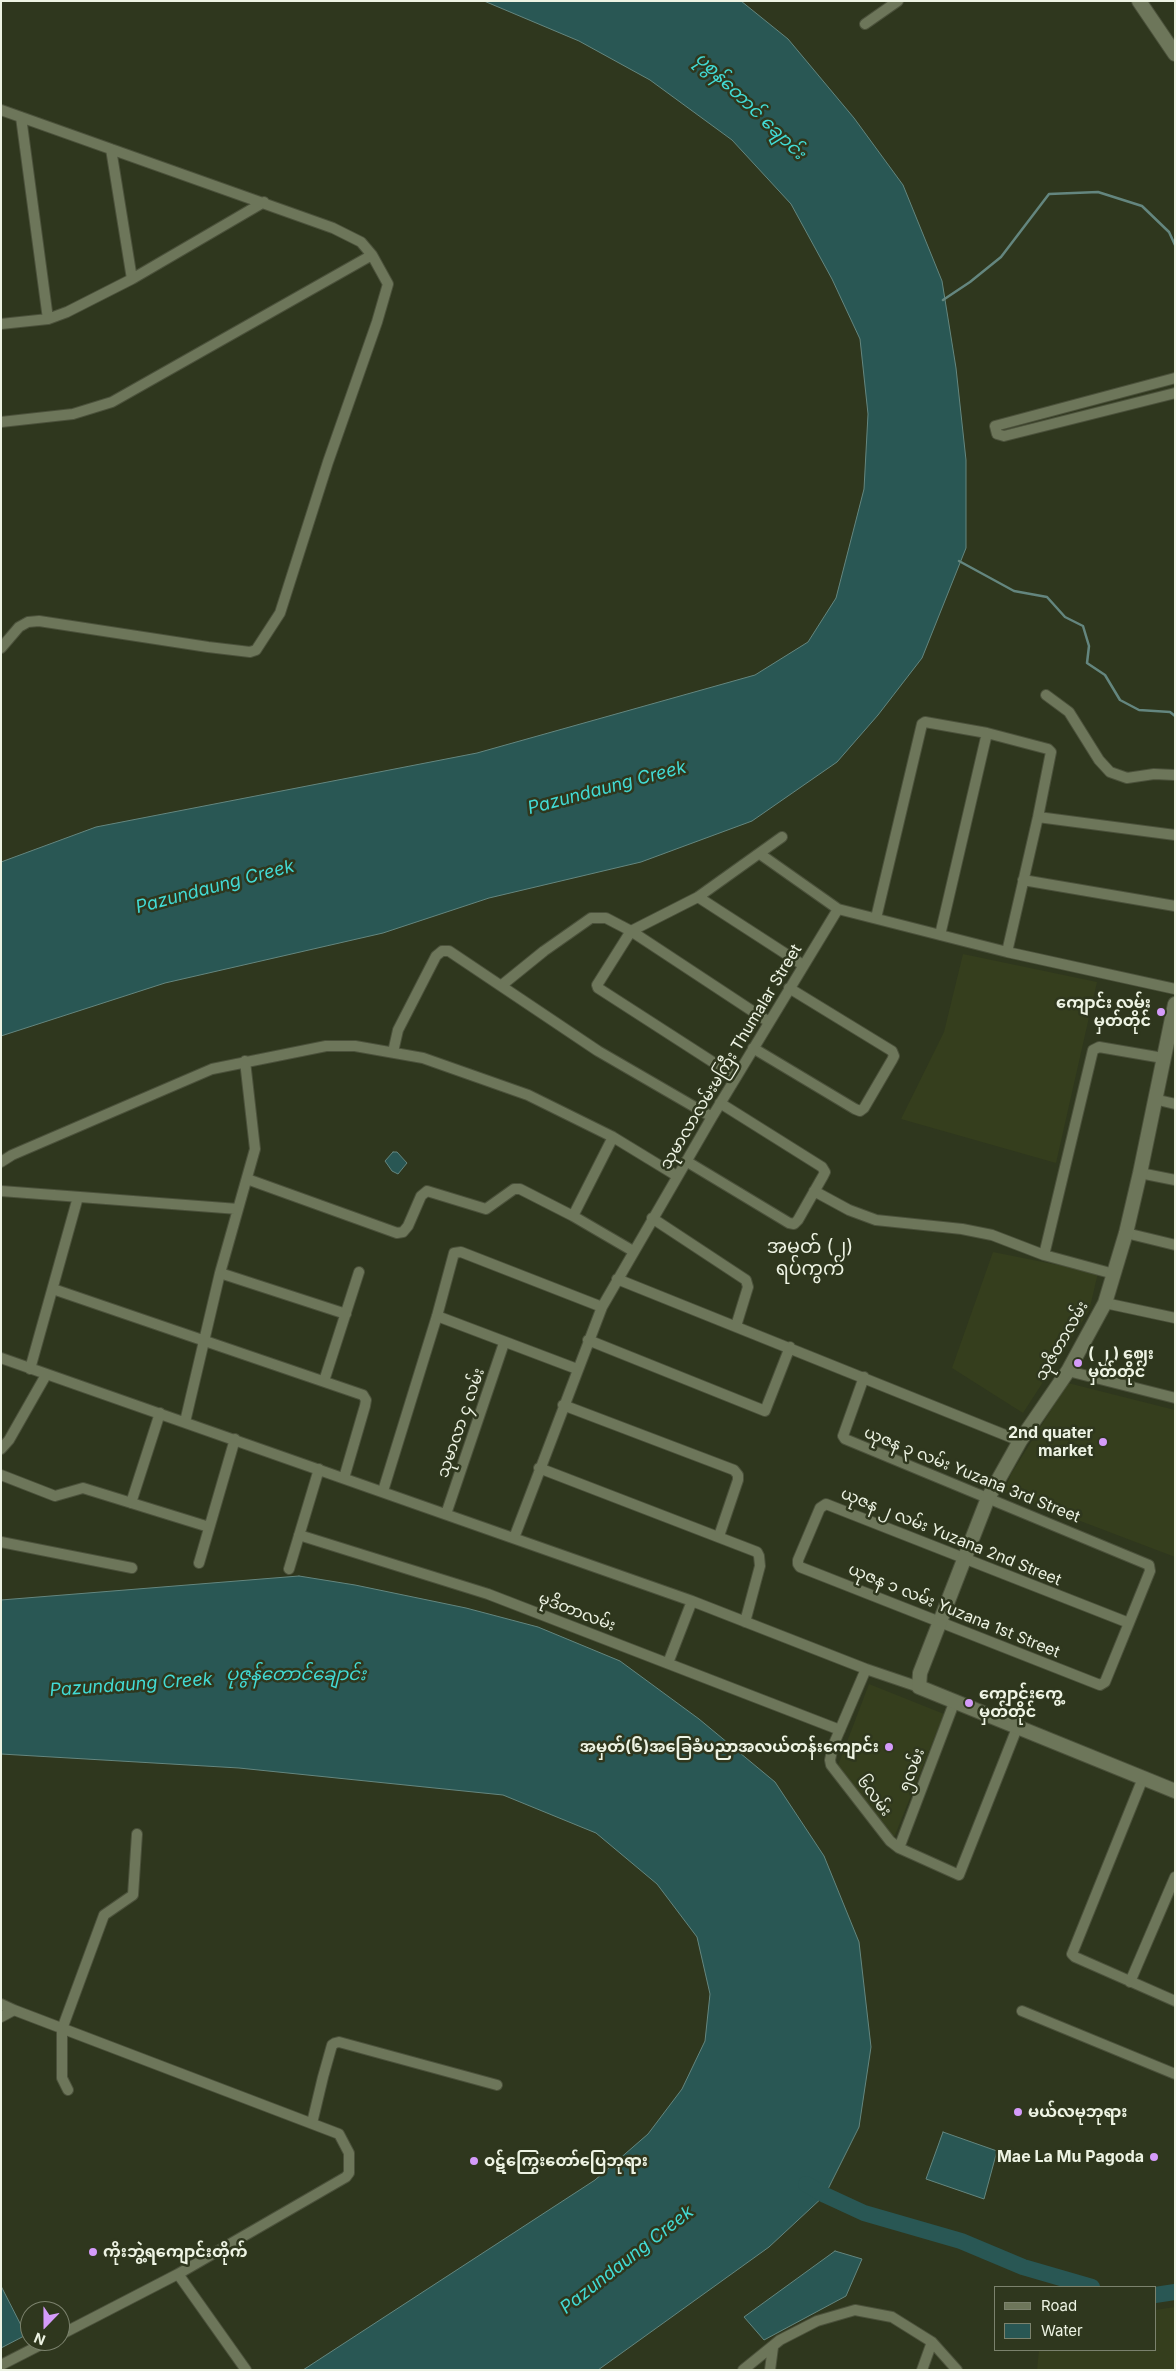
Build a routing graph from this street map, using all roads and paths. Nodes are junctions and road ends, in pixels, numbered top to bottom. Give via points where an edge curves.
1 (898, 1) edge
2 (1139, 1) edge
3 (865, 24) dead end
4 (1175, 54) edge
5 (1, 110) edge
6 (21, 117) junction
7 (111, 148) junction
8 (264, 202) junction
9 (372, 255) junction
10 (132, 278) junction
11 (48, 319) junction
12 (1, 324) edge
13 (1175, 378) edge
14 (1135, 389) junction
15 (1175, 394) edge
16 (1139, 402) junction
17 (1, 422) edge
18 (1, 648) edge
19 (1046, 695) dead end
20 (988, 733) junction
21 (1175, 774) edge
22 (1038, 817) junction
23 (1175, 835) edge
24 (782, 837) dead end
25 (760, 854) junction
26 (1023, 880) junction
27 (698, 897) junction
28 (1175, 906) edge
29 (838, 909) junction
30 (876, 918) junction
31 (631, 931) junction
32 (940, 935) junction
33 (1007, 952) junction
34 (803, 965) junction
35 (502, 985) junction
36 (789, 988) junction
37 (1175, 989) edge
38 (1175, 1004) edge
39 (769, 1022) junction
40 (753, 1048) junction
41 (393, 1052) junction
42 (1163, 1058) junction
43 (245, 1061) junction
44 (736, 1077) junction
45 (1154, 1100) junction
46 (720, 1102) junction
47 (1175, 1104) edge
48 (712, 1117) junction
49 (613, 1137) junction
50 (1, 1162) edge
51 (686, 1162) junction
52 (1140, 1173) junction
53 (677, 1176) junction
54 (246, 1180) junction
55 (1175, 1180) edge
56 (1, 1191) edge
57 (814, 1191) junction
58 (78, 1197) junction
59 (238, 1209) junction
60 (574, 1216) junction
61 (652, 1218) junction
62 (1126, 1233) junction
63 (1175, 1245) edge
64 (632, 1252) junction
65 (1044, 1255) junction
66 (359, 1272) dead end
67 (220, 1273) junction
68 (1114, 1274) junction
69 (617, 1279) junction
70 (53, 1289) junction
71 (1105, 1303) junction
72 (602, 1306) junction
73 (346, 1314) junction
74 (437, 1316) junction
75 (1175, 1318) edge
76 (736, 1326) junction
77 (588, 1340) junction
78 (204, 1342) junction
79 (504, 1343) junction
80 (790, 1347) junction
81 (1, 1358) edge
82 (30, 1369) junction
83 (577, 1369) junction
84 (1068, 1370) junction
85 (46, 1375) junction
86 (864, 1377) junction
87 (324, 1381) junction
88 (1175, 1398) edge
89 (563, 1405) junction
90 (160, 1413) junction
91 (184, 1422) junction
92 (235, 1439) junction
93 (1020, 1441) junction
94 (1, 1449) edge
95 (539, 1468) junction
96 (319, 1469) junction
97 (1, 1475) edge
98 (344, 1478) junction
99 (383, 1491) junction
100 (988, 1498) junction
101 (131, 1503) junction
102 (446, 1514) junction
103 (210, 1526) junction
104 (299, 1535) junction
105 (719, 1536) junction
106 (514, 1538) junction
107 (1, 1542) edge
108 (964, 1559) junction
109 (199, 1563) dead end
110 (798, 1564) joint
111 (132, 1568) dead end
112 (289, 1569) dead end
113 (692, 1602) junction
114 (940, 1621) junction
115 (744, 1622) junction
116 (1129, 1624) junction
117 (668, 1663) junction
118 (866, 1669) junction
119 (919, 1680) junction
120 (954, 1703) junction
121 (1018, 1728) junction
122 (840, 1730) junction
123 (1143, 1778) junction
124 (1175, 1791) edge
125 (137, 1834) dead end
126 (899, 1848) junction
127 (1175, 1877) edge
128 (1130, 1982) junction
129 (1175, 2001) edge
130 (1, 2004) edge
131 (14, 2010) junction
132 (1022, 2011) dead end
133 (1, 2017) edge
134 (62, 2028) junction
135 (1175, 2074) edge
136 (496, 2085) dead end
137 (68, 2090) dead end
138 (312, 2123) junction
139 (178, 2274) junction
140 (70, 2330) edge
141 (932, 2342) junction
142 (773, 2347) junction
143 (28, 2351) edge
144 (1, 2365) edge
145 (246, 2370) edge
146 (743, 2370) edge
147 (770, 2370) edge
148 (922, 2370) edge
149 (957, 2370) edge

1 - 3 street
2 - 4 main road
5 - 6 street
6 - 7 street
6 - 11 street
7 - 8 street
7 - 10 street
8 - 9 street via 362,242
8 - 10 street
9 - 17 street via 112,402 73,414
9 - 18 street via 388,284 377,322 280,614 256,650 250,652 39,621 20,627
10 - 11 street
11 - 12 street
13 - 14 street
14 - 16 street
14 - 16 street via 995,426 997,434 1004,436
15 - 16 street
19 - 21 street via 1069,712 1110,772 1127,778
20 - 22 street via 1051,752
20 - 30 street via 922,724
20 - 32 street
22 - 23 street
22 - 26 street
24 - 25 street
25 - 27 street
25 - 29 street
26 - 28 street
26 - 33 street
27 - 31 street
27 - 34 street
29 - 30 street
29 - 34 street, သုမာလာလမ်းမကြီး Thumalar Street
30 - 32 street
31 - 35 street via 606,918 591,918
31 - 39 street
31 - 44 street via 598,988
32 - 33 street
33 - 37 street
34 - 36 street, သုမာလာလမ်းမကြီး Thumalar Street
35 - 41 street via 449,951 442,951 436,956 398,1030
35 - 48 street via 598,1051
36 - 39 street, သုမာလာလမ်းမကြီး Thumalar Street
36 - 40 street via 892,1051 894,1056 864,1108 860,1111
38 - 42 main road, သုဇိတာလမ်း
39 - 40 street, သုမာလာလမ်းမကြီး Thumalar Street
40 - 44 street, သုမာလာလမ်းမကြီး Thumalar Street
41 - 43 street via 355,1046 326,1046
41 - 49 street via 423,1058 528,1095
42 - 45 main road, သုဇိတာလမ်း
42 - 65 street via 1099,1047 1093,1050
43 - 50 street via 212,1069
43 - 54 street via 256,1141
44 - 46 street, သုမာလာလမ်းမကြီး Thumalar Street
45 - 47 street
45 - 52 main road, သုဇိတာလမ်း
46 - 48 street, သုမာလာလမ်းမကြီး Thumalar Street
46 - 57 street via 822,1167 825,1172
48 - 51 street, သုမာလာလမ်းမကြီး Thumalar Street
49 - 53 street
49 - 60 street
51 - 53 street, သုမာလာလမ်းမကြီး Thumalar Street
51 - 57 street via 789,1223 794,1224
52 - 55 street
52 - 62 main road, သုဇိတာလမ်း
53 - 61 street, သုမာလာလမ်းမကြီး Thumalar Street
54 - 59 street
54 - 60 street via 397,1233 408,1226 427,1191 486,1209 514,1189 520,1189
56 - 58 street
57 - 65 street via 876,1220 984,1233
58 - 59 street
58 - 70 street
59 - 67 street
60 - 64 street
61 - 64 street, သုမာလာလမ်းမကြီး Thumalar Street
61 - 76 street via 746,1280 748,1287
62 - 63 street
62 - 68 main road, သုဇိတာလမ်း
64 - 69 street, သုမာလာလမ်းမကြီး Thumalar Street
65 - 68 street
66 - 73 street
67 - 73 street
67 - 78 street
68 - 71 main road, သုဇိတာလမ်း
69 - 72 street, သုမာလာလမ်းမကြီး Thumalar Street
69 - 76 street
70 - 78 street
70 - 82 street
71 - 75 street
71 - 84 main road, သုဇိတာလမ်း
72 - 74 street via 461,1252 454,1253
72 - 77 street, သုမာလာလမ်းမကြီး Thumalar Street
73 - 87 street
74 - 79 street
74 - 99 street
76 - 80 street
77 - 80 street via 765,1411
77 - 83 street, သုမာလာလမ်းမကြီး Thumalar Street
78 - 87 street
78 - 91 street
79 - 83 street
79 - 102 street, သုမာလာ ၄ လမ်း
80 - 86 street
81 - 82 street
82 - 85 street
83 - 89 street, သုမာလာလမ်းမကြီး Thumalar Street
84 - 88 street
84 - 93 main road, သုဇိတာလမ်း
85 - 90 street
85 - 94 street
86 - 93 street
86 - 100 street, ယုဇန ၃ လမ်း Yuzana 3rd Street via 844,1439
87 - 98 street via 363,1395 366,1400
89 - 95 street, သုမာလာလမ်းမကြီး Thumalar Street
89 - 105 street via 734,1470 738,1480
90 - 91 street
90 - 101 street
91 - 92 street
92 - 96 street
92 - 103 street
93 - 100 main road, သုဇိတာလမ်း
95 - 105 street
95 - 106 street, သုမာလာလမ်းမကြီး Thumalar Street
96 - 98 street
96 - 104 street
97 - 101 street via 55,1496 83,1488
98 - 99 street
99 - 102 street
100 - 108 main road, သုဇိတာလမ်း
100 - 116 street, ယုဇန ၃ လမ်း Yuzana 3rd Street via 1149,1565 1150,1571
101 - 103 street
102 - 106 street
103 - 109 street
104 - 112 street
104 - 117 street, မုဒိတာလမ်း via 488,1594
105 - 115 street via 760,1556
106 - 113 street
107 - 111 street
108 - 110 street, ယုဇန ၂ လမ်း Yuzana 2nd Street via 826,1504 820,1508
108 - 114 main road, သုဇိတာလမ်း
108 - 116 street, ယုဇန ၂ လမ်း Yuzana 2nd Street
110 - 114 street, ယုဇန ၁ လမ်း Yuzana 1st Street
113 - 115 street
113 - 117 street
114 - 116 street, ယုဇန ၁ လမ်း Yuzana 1st Street via 1100,1686 1105,1682
114 - 119 main road, သုဇိတာလမ်း
115 - 118 street
117 - 122 street, မုဒိတာလမ်း
118 - 119 street
118 - 122 street, ၆လမ်း
119 - 120 main road
120 - 121 main road
120 - 126 street, ၅လမ်း
121 - 123 main road
121 - 126 street, ၆လမ်း via 959,1875
122 - 126 street, ၆လမ်း via 833,1746 832,1765 890,1841
123 - 124 main road
123 - 128 street via 1072,1954
125 - 134 street via 133,1895 104,1915
127 - 128 street
128 - 129 street
130 - 131 street
131 - 133 street
131 - 134 street
132 - 135 street
134 - 137 street via 62,2078
134 - 138 street
136 - 138 street via 339,2042 332,2045
138 - 139 street via 339,2134 349,2153 346,2177
139 - 140 street
139 - 145 street
141 - 142 street via 892,2317 855,2310 817,2322 780,2340
141 - 148 street
141 - 149 street
142 - 146 street
142 - 147 street
143 - 144 street

